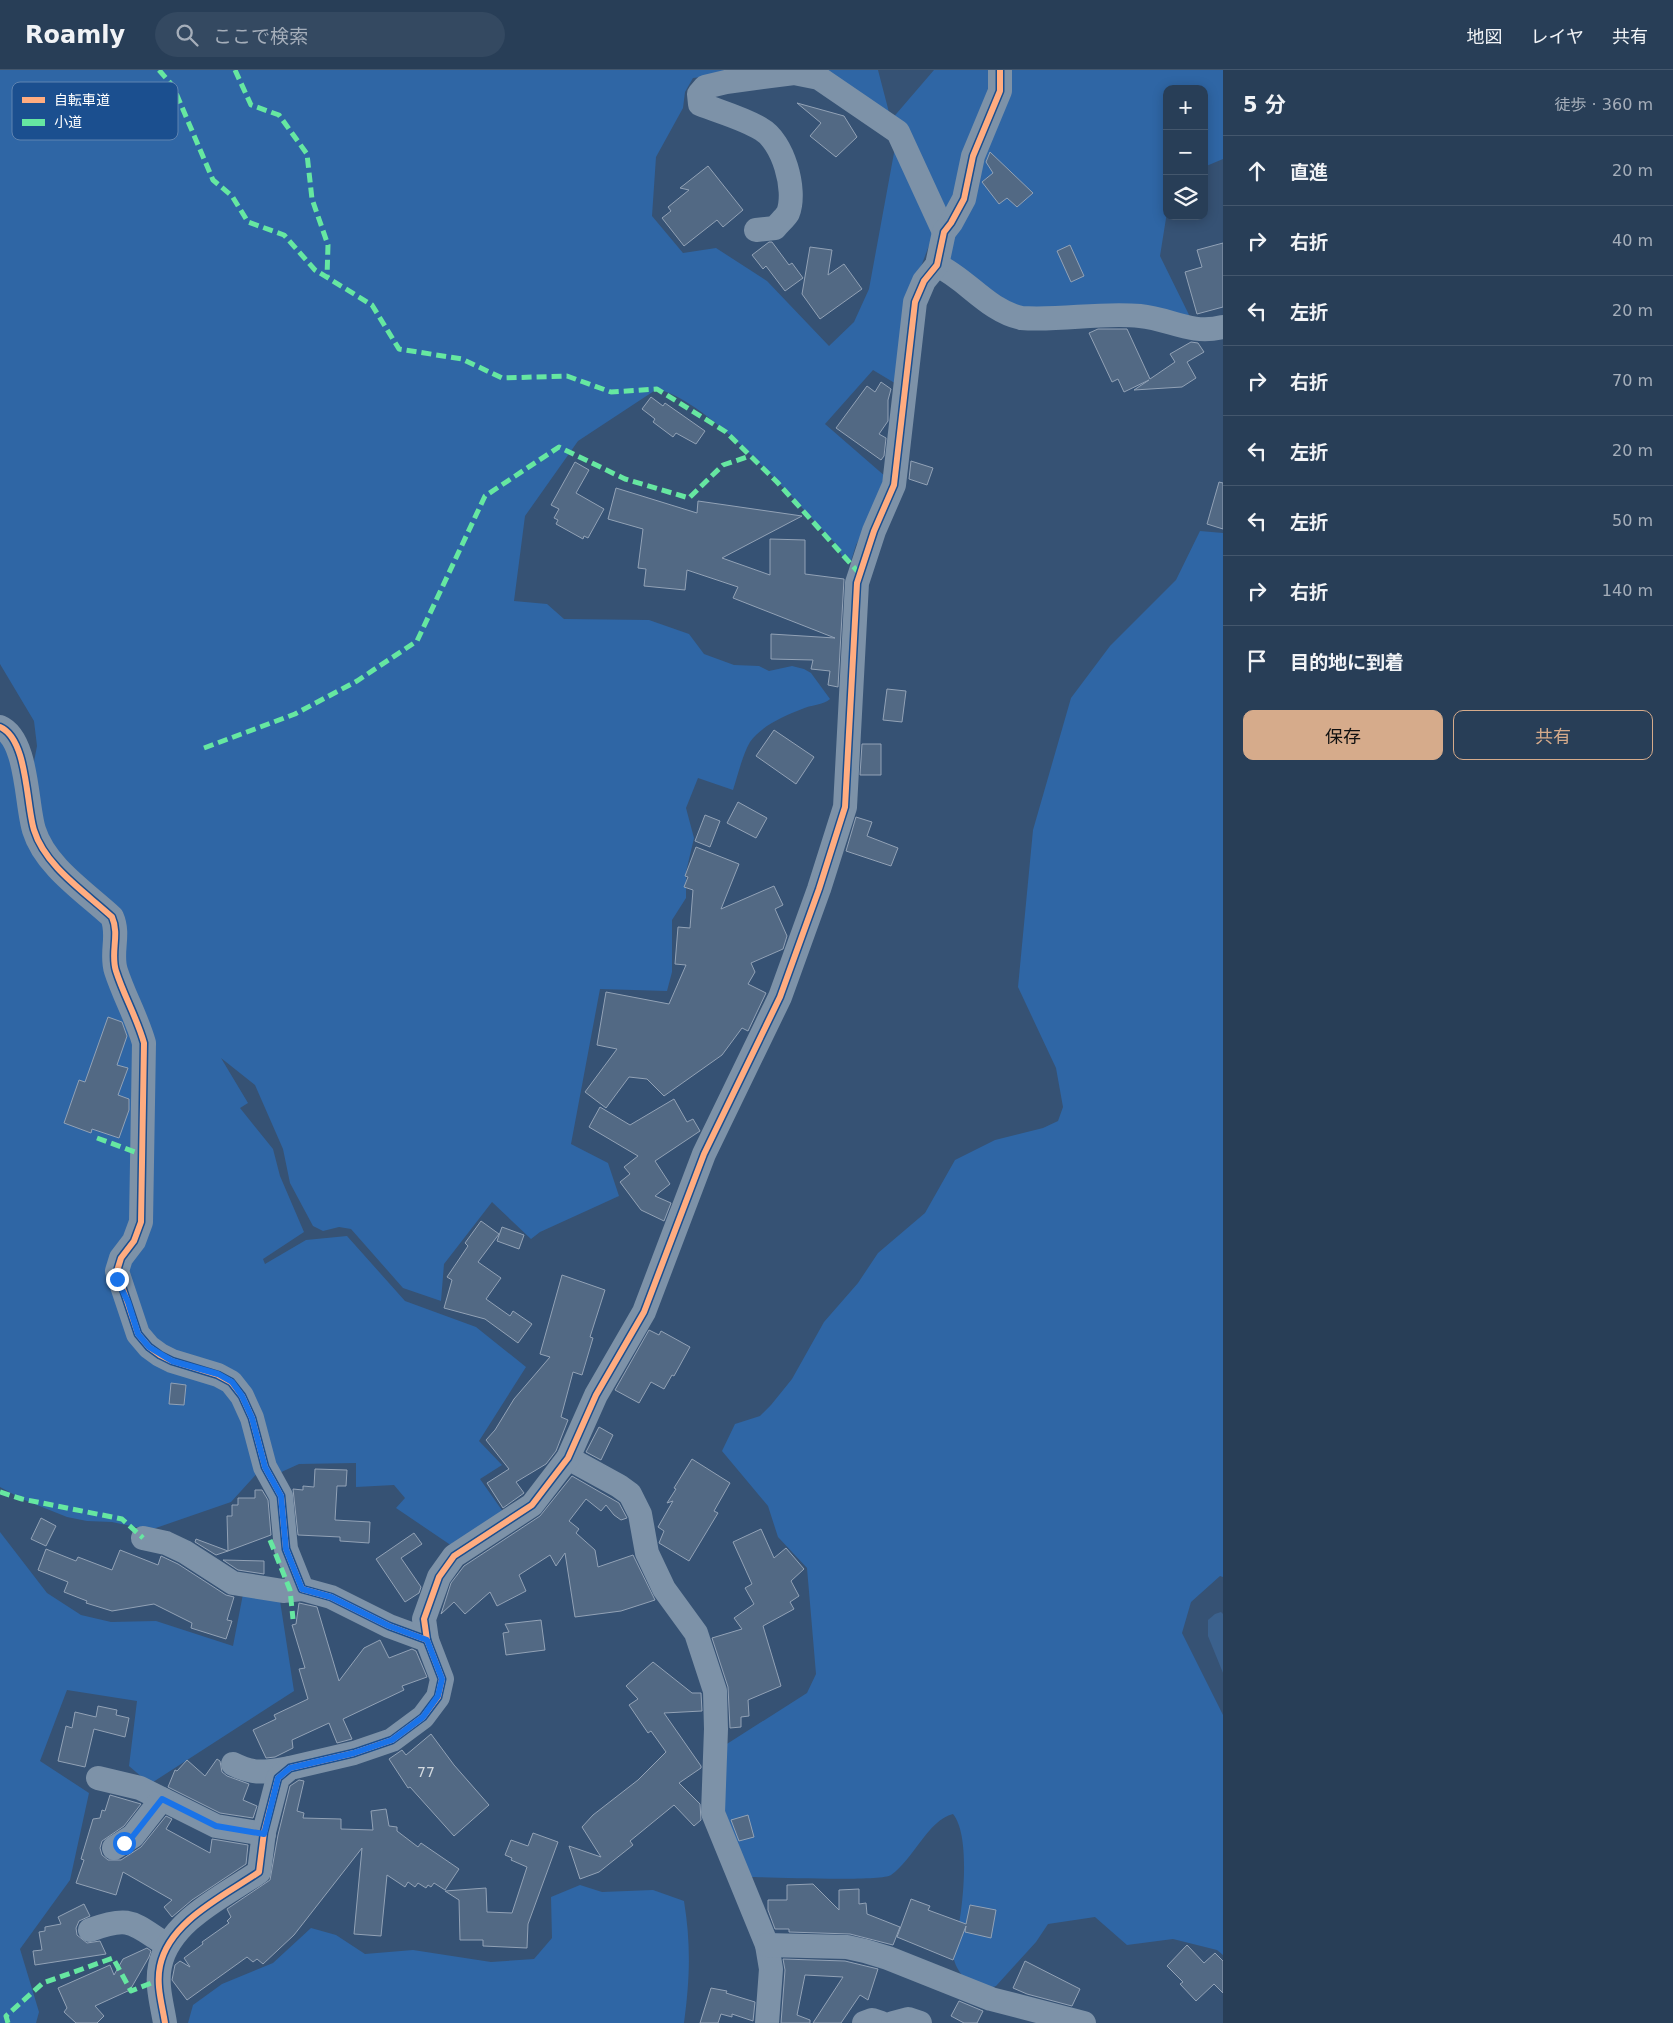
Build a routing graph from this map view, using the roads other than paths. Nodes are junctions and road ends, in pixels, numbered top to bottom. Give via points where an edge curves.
1 (1000, 70) edge
2 (756, 230) dead end
3 (944, 232) junction
4 (938, 265) junction
5 (1223, 327) edge
6 (0, 727) edge
7 (568, 1458) junction
8 (143, 1538) dead end
9 (302, 1589) junction
10 (427, 1640) junction
11 (233, 1764) dead end
12 (290, 1768) junction
13 (98, 1778) dead end
14 (162, 1799) junction
15 (264, 1834) junction
16 (114, 1848) dead end
17 (90, 1930) dead end
18 (167, 1945) junction
19 (767, 1945) junction
20 (165, 2023) edge
21 (767, 2023) edge
22 (864, 2023) edge
23 (881, 2023) edge
24 (893, 2023) edge
25 (920, 2023) edge
26 (1084, 2023) edge

1 - 3 street via 1000,91 973,156 964,199
2 - 3 street via 775,228 788,214 792,195 778,145 763,129 700,104 698,94 705,87 726,82 794,73 819,78 898,132
3 - 4 street
4 - 5 street via 963,280 992,306 1021,318 1142,316 1194,330
4 - 7 street via 924,280 915,302 894,485 857,583 845,807 780,997 704,1154 644,1312 596,1395
6 - 9 street via 11,736 24,770 33,829 45,853 112,917 117,927 115,969 144,1043 142,1222 134,1241 120,1258 117,1279 138,1334 149,1347 172,1361 218,1374 232,1382 242,1396 252,1418 265,1467 281,1496 286,1549
7 - 10 street via 532,1505 454,1556 439,1577 430,1599 424,1619
7 - 19 street via 630,1494 640,1514 647,1553 664,1589 696,1633 715,1691 713,1813
8 - 9 street via 166,1542 233,1583 283,1591
9 - 10 street via 331,1597 389,1626
10 - 12 street via 442,1679 438,1696 423,1717 392,1740
11 - 12 street via 255,1772
12 - 15 street via 278,1778
13 - 14 street via 140,1788
14 - 15 street via 216,1826
14 - 16 street via 133,1836
15 - 18 street via 259,1872 201,1911
17 - 18 street via 125,1921
18 - 20 street via 160,1966 159,1988
19 - 21 street via 771,1969
19 - 26 street via 846,1947 865,1951 991,1999
22 - 23 street via 872,2020
24 - 25 street via 908,2019

